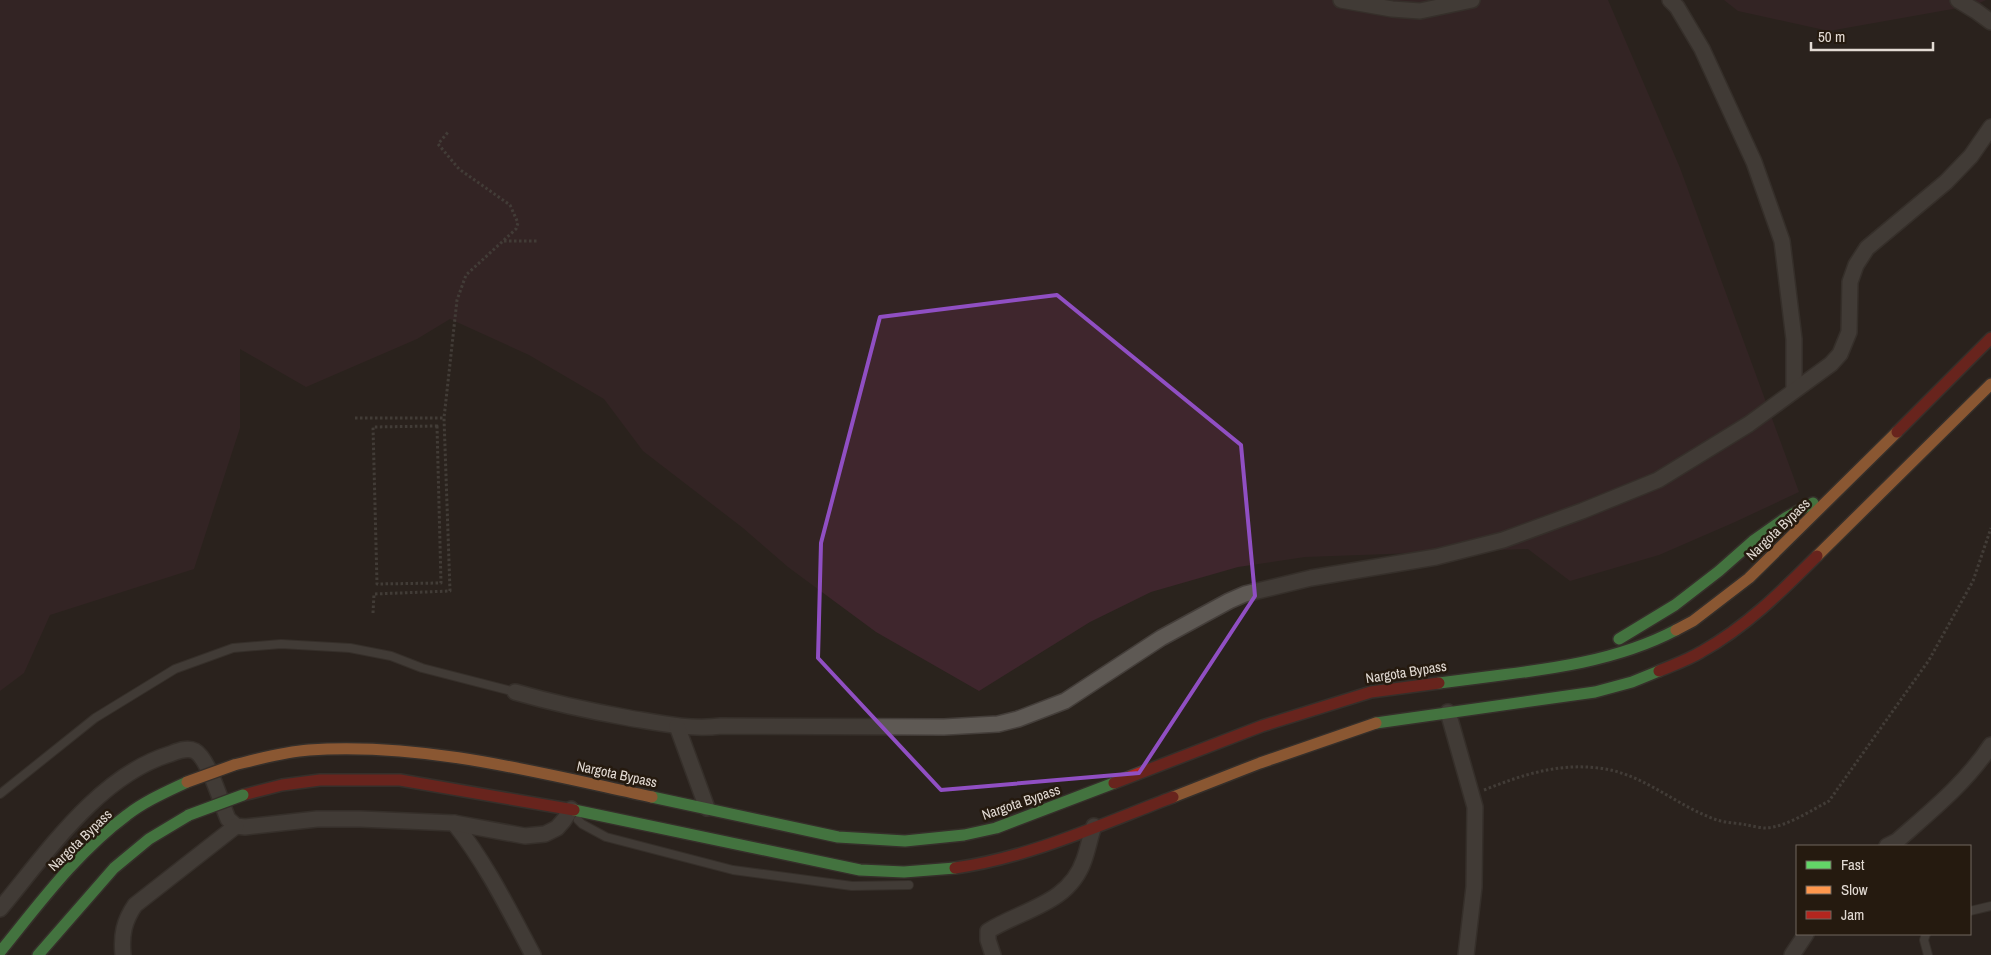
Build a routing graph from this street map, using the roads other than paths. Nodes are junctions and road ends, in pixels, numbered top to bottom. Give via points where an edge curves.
1 (1341, 0) edge
2 (1472, 0) edge
3 (1670, 0) edge
4 (1958, 0) edge
5 (1991, 22) edge
6 (1991, 127) edge
7 (1991, 338) edge
8 (1991, 384) edge
9 (1794, 390) junction
10 (1842, 487) junction
11 (1572, 665) junction
12 (515, 692) joint
13 (1448, 712) junction
14 (677, 726) junction
15 (1991, 745) edge
16 (0, 794) edge
17 (707, 808) junction
18 (572, 809) junction
19 (454, 823) junction
20 (236, 826) junction
21 (1094, 826) junction
22 (1889, 845) edge
23 (964, 868) junction
24 (942, 878) dead end
25 (920, 884) dead end
26 (1991, 906) edge
27 (0, 909) edge
28 (1971, 911) edge
29 (1805, 935) edge
30 (1926, 935) edge
31 (0, 952) edge
32 (38, 955) edge
33 (123, 955) edge
34 (533, 955) edge
35 (993, 955) edge
36 (1466, 955) edge
37 (1792, 955) edge
38 (1928, 955) edge

1 - 2 street via 1420,11
3 - 9 street via 1702,49 1754,162 1782,241 1794,339
4 - 5 street
6 - 9 street via 1971,156 1946,182 1867,248 1850,282 1849,332 1842,348 1831,364
7 - 10 highway, Nargota Bypass
8 - 13 highway via 1771,602 1700,653 1632,682 1594,692
9 - 14 street via 1749,424 1658,480 1503,540 1436,557 1311,578 1245,594 1161,638 1065,701 1018,719 998,724 944,727
10 - 11 highway via 1753,541 1719,571 1651,621
10 - 11 highway, Nargota Bypass via 1749,578 1693,621 1635,648
11 - 17 highway, Nargota Bypass via 1371,692 1262,726 1032,815 964,835 905,841 838,837
12 - 14 street via 560,705
12 - 16 lane via 422,668 391,656 350,648 281,644 233,648 175,669 95,718
13 - 21 highway via 1376,723
13 - 36 street via 1476,820 1474,887
14 - 17 street
15 - 22 street via 1960,784 1898,841
17 - 31 highway, Nargota Bypass, bridge via 525,770 380,749 308,750 268,756 186,782 128,814 103,834 63,876
18 - 19 street via 557,828 545,834 525,836
18 - 23 highway via 860,870 891,873
18 - 25 lane via 582,824 606,836 733,870 852,886
18 - 32 highway, bridge via 400,780 320,780 243,795 189,815 150,839 114,868
19 - 20 street via 317,819
19 - 34 street via 499,892
20 - 27 street via 228,819 200,755 186,749 159,757 106,790 78,816
20 - 33 street via 136,905 124,928
21 - 23 highway via 1033,851
21 - 35 street via 1084,862 1070,886 1054,899 988,931
23 - 24 lane
26 - 28 lane
29 - 37 street
30 - 38 lane

